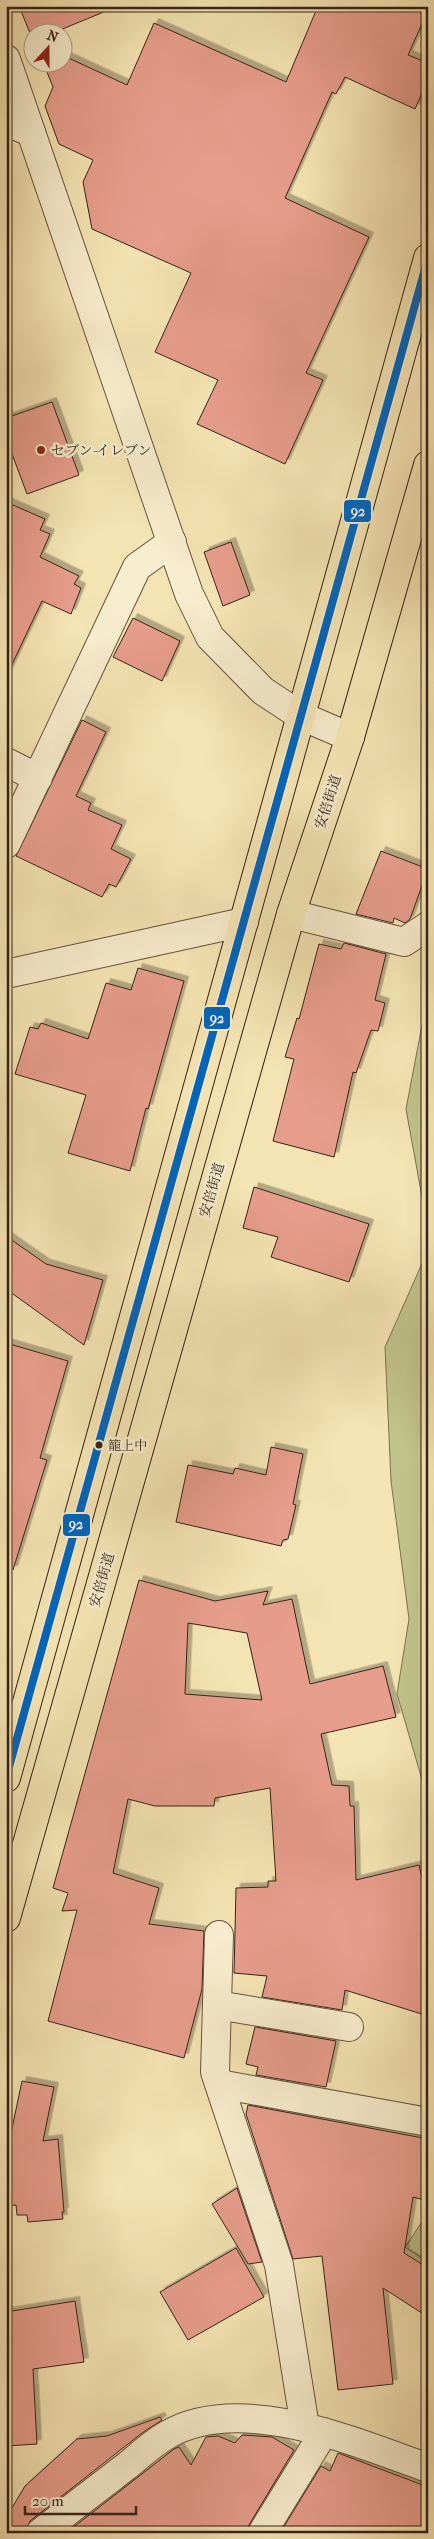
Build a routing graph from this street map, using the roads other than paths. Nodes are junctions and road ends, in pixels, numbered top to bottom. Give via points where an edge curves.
1 (6, 60) edge
2 (6, 122) edge
3 (31, 132) junction
4 (428, 258) edge
5 (428, 465) edge
6 (172, 542) junction
7 (301, 716) junction
8 (350, 737) junction
9 (6, 762) edge
10 (38, 778) junction
11 (6, 844) edge
12 (291, 914) junction
13 (244, 922) junction
14 (428, 926) edge
15 (6, 974) edge
16 (6, 1778) edge
17 (6, 1918) edge
18 (220, 1935) dead end
19 (217, 2005) junction
20 (348, 2027) dead end
21 (219, 2084) junction
22 (428, 2122) edge
23 (314, 2430) junction
24 (428, 2468) edge
25 (264, 2532) edge
26 (40, 2533) edge

1 - 3 street
2 - 3 street
3 - 6 street
4 - 7 main road
5 - 8 main road, 安倍街道
6 - 7 street via 189,594 210,637 263,691
6 - 10 street via 137,567
7 - 8 street
7 - 13 main road
8 - 12 main road, 安倍街道
9 - 10 street
10 - 11 street
12 - 14 street via 404,942
12 - 17 main road, 安倍街道
13 - 15 street
13 - 16 main road
18 - 19 street
19 - 20 street
19 - 21 street via 214,2072
21 - 22 street
21 - 23 street via 279,2265
23 - 24 street
23 - 25 street
23 - 26 street via 287,2423 204,2420 167,2434

